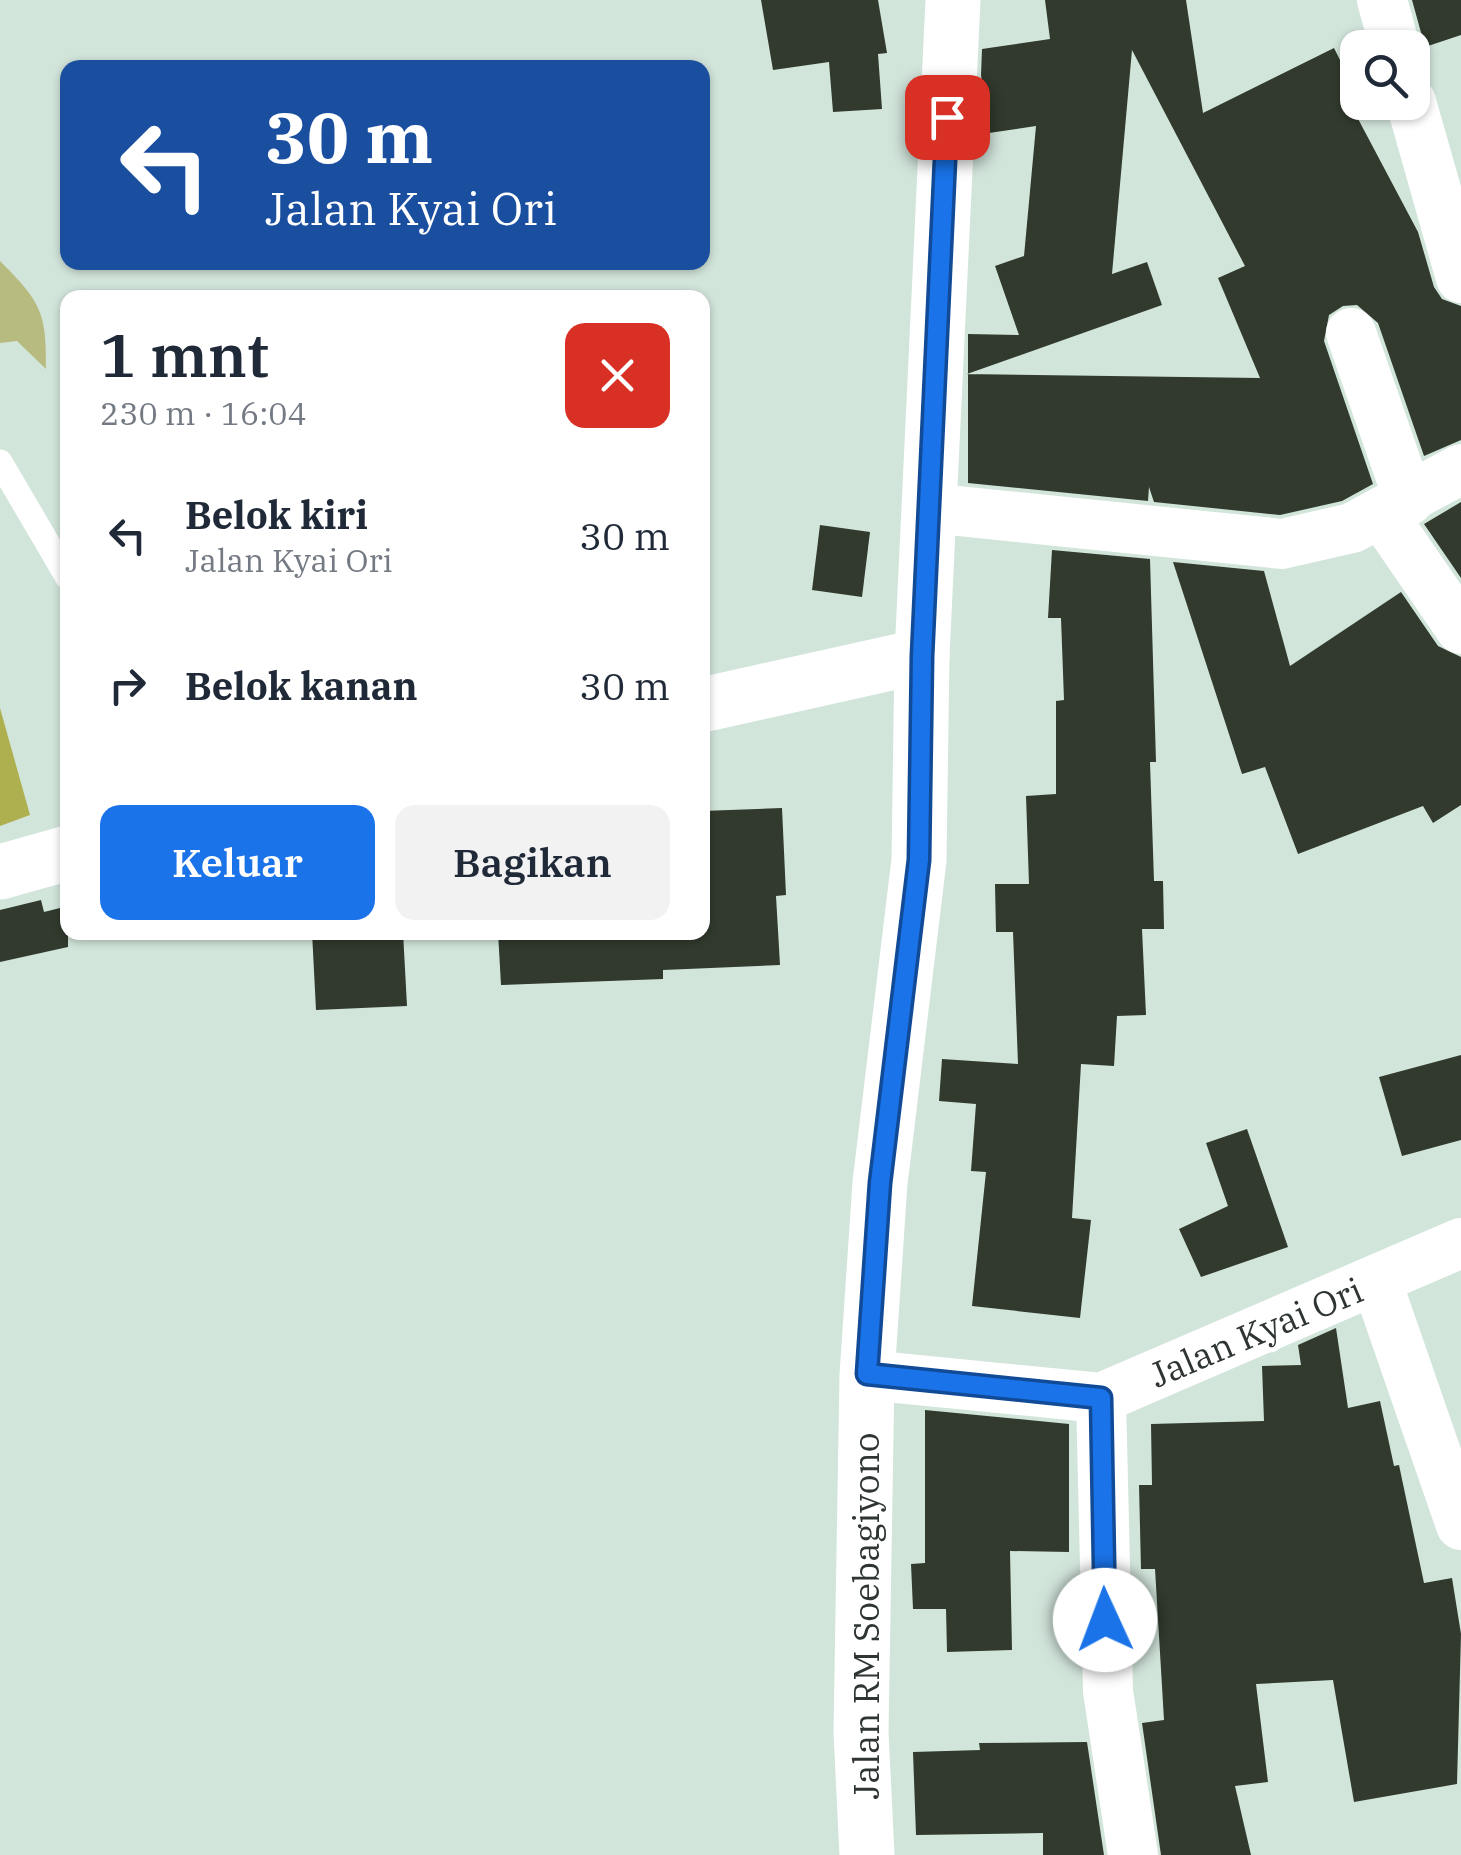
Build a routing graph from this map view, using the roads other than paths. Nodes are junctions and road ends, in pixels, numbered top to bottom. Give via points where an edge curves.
1 (953, 0) edge
2 (1382, 0) edge
3 (1391, 30) edge
4 (1416, 120) edge
5 (1461, 278) edge
6 (1351, 333) dead end
7 (0, 462) edge
8 (1461, 469) edge
9 (1395, 507) junction
10 (929, 508) junction
11 (60, 564) edge
12 (1461, 629) edge
13 (922, 656) junction
14 (710, 703) edge
15 (60, 855) edge
16 (0, 872) edge
17 (1461, 1243) edge
18 (1376, 1280) junction
19 (867, 1374) junction
20 (1101, 1398) junction
21 (1461, 1524) edge
22 (867, 1855) edge
23 (1133, 1855) edge

1 - 10 main road, Jalan RM Soebagiyono
2 - 3 street
4 - 5 street
6 - 9 street
7 - 11 lane
8 - 9 street
9 - 10 street via 1328,535 1282,544
9 - 12 street
10 - 13 main road, Jalan RM Soebagiyono
13 - 14 main road
13 - 19 main road, Jalan RM Soebagiyono via 919,860 880,1183
15 - 16 main road
17 - 18 street, Jalan Kyai Ori
18 - 20 street, Jalan Kyai Ori
18 - 21 street
19 - 20 street, Jalan Kyai Ori
19 - 22 main road, Jalan RM Soebagiyono via 861,1732
20 - 23 street via 1108,1691

